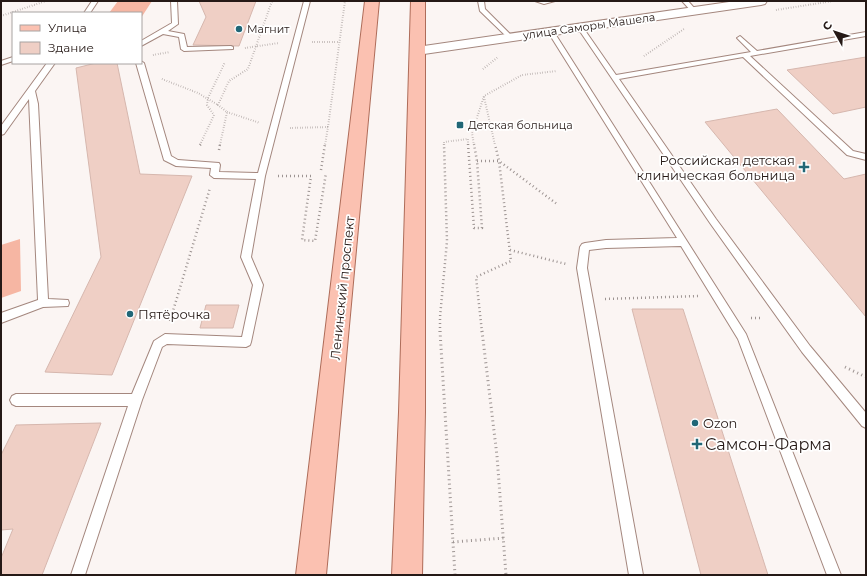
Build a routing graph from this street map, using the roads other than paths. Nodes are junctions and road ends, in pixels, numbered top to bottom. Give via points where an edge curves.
1 (95, 1) edge
2 (174, 1) edge
3 (306, 1) edge
4 (372, 1) edge
5 (418, 1) edge
6 (481, 1) edge
7 (538, 1) edge
8 (552, 1) edge
9 (685, 1) edge
10 (761, 1) edge
11 (694, 11) junction
12 (88, 12) edge
13 (580, 27) junction
14 (162, 32) junction
15 (551, 32) junction
16 (866, 34) edge
17 (511, 38) junction
18 (740, 38) dead end
19 (142, 43) edge
20 (231, 48) road end
21 (417, 51) junction
22 (756, 53) junction
23 (745, 55) junction
24 (12, 59) edge
25 (1, 63) edge
26 (50, 64) edge
27 (140, 64) edge
28 (616, 77) junction
29 (31, 90) junction
30 (1, 132) edge
31 (866, 157) edge
32 (261, 176) junction
33 (684, 242) junction
34 (64, 303) dead end
35 (44, 304) junction
36 (1, 318) edge
37 (16, 400) dead end
38 (136, 400) junction
39 (866, 422) edge
40 (78, 575) edge
41 (311, 575) edge
42 (407, 575) edge
43 (636, 575) edge
44 (834, 575) edge

1 - 12 lane
2 - 14 lane via 174,24
3 - 32 lane
4 - 41 main road, Ленинский проспект
5 - 21 main road
6 - 17 lane via 482,10
7 - 8 lane
9 - 11 lane
10 - 11 street, улица Саморы Машела
11 - 13 street, улица Саморы Машела
13 - 15 street, улица Саморы Машела
13 - 28 lane
14 - 19 lane
14 - 20 lane via 182,35 184,50
15 - 17 street, улица Саморы Машела
15 - 33 lane
16 - 22 lane
17 - 21 street, улица Саморы Машела
18 - 22 lane
21 - 42 main road
22 - 23 lane
23 - 28 lane
23 - 31 lane via 850,153
24 - 25 lane
26 - 29 lane
27 - 32 lane via 167,158 176,163 216,165 214,174
28 - 39 lane via 713,221 806,349
29 - 30 lane
29 - 35 lane via 34,104
32 - 38 lane via 246,256 258,285 246,342 164,339 158,344
33 - 43 lane via 585,247 582,268
33 - 44 lane via 742,337
34 - 35 lane
35 - 36 lane
37 - 38 lane
38 - 40 lane

